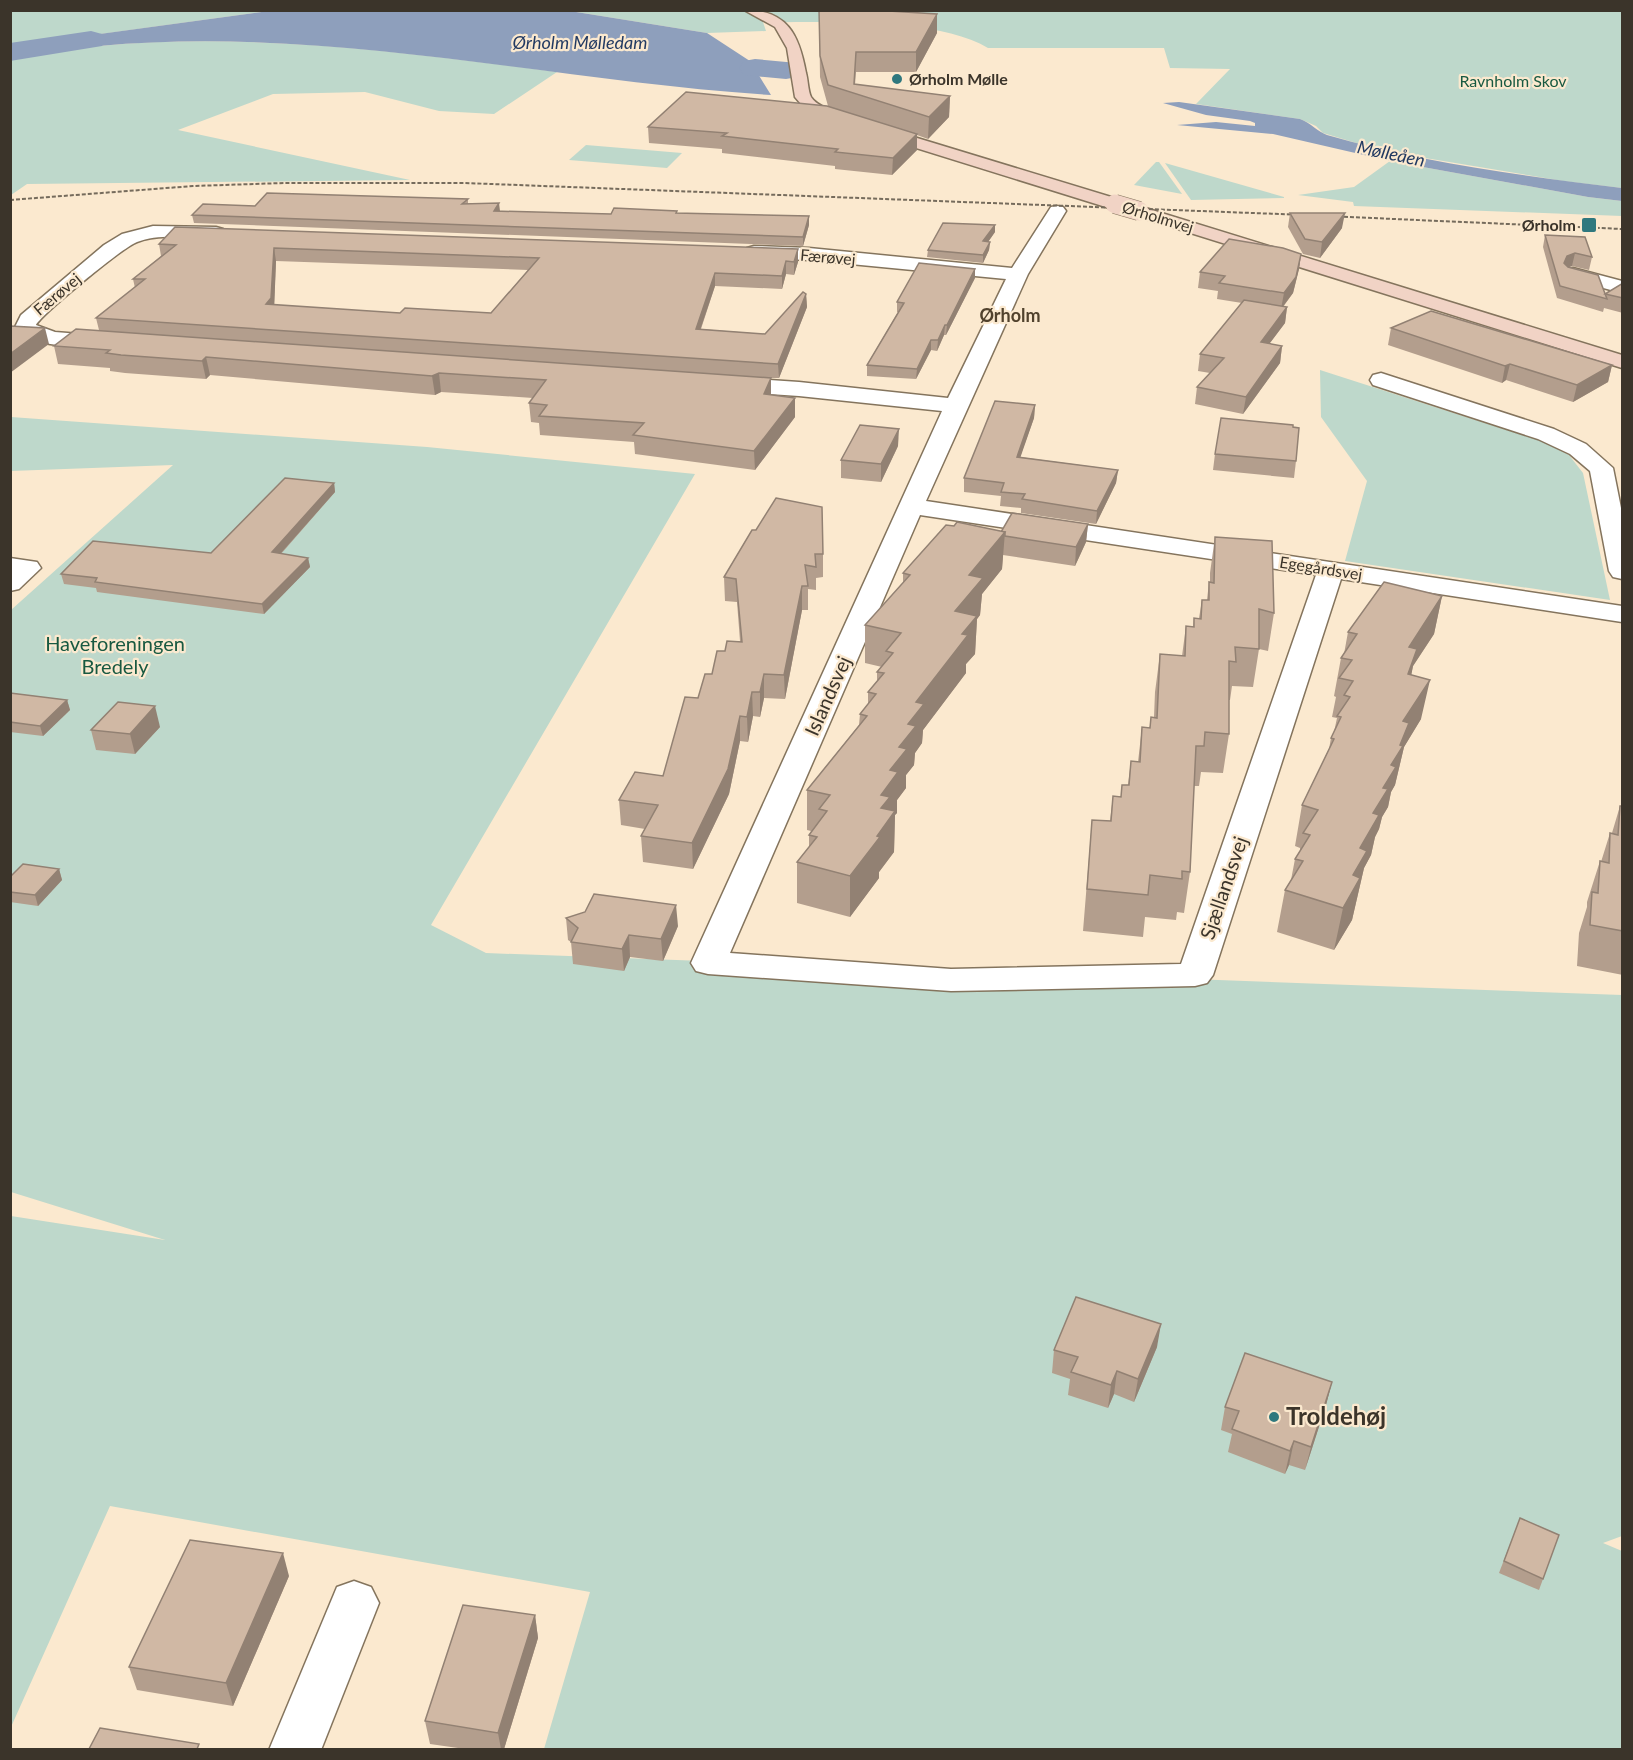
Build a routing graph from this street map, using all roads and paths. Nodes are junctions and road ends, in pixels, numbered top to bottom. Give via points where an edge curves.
1 (751, 10) edge
2 (1057, 211) dead end
3 (240, 234) edge
4 (738, 252) edge
5 (1018, 274) junction
6 (1573, 274) edge
7 (1623, 287) edge
8 (134, 342) edge
9 (1623, 362) edge
10 (1381, 380) dead end
11 (704, 382) edge
12 (956, 406) junction
13 (913, 506) junction
14 (10, 566) edge
15 (1331, 569) junction
16 (1623, 571) edge
17 (10, 583) edge
18 (1623, 614) edge
19 (951, 980) joint
20 (354, 1603) dead end
21 (295, 1749) edge

1 - 9 street, Ørholmvej, bridge via 780,24 792,42 803,97 812,107 837,118
2 - 5 street, Islandsvej
3 - 8 street, Færøvej via 153,232 129,238 36,312 25,327 48,336
4 - 5 street, Færøvej via 809,254
5 - 12 street, Islandsvej
6 - 7 street
10 - 16 street via 1546,434 1578,449 1601,468
11 - 12 street
12 - 13 street, Islandsvej
13 - 15 street, Egegårdsvej
13 - 19 street, Islandsvej via 708,963
14 - 17 street via 28,568
15 - 18 street, Egegårdsvej
15 - 19 street, Sjællandsvej via 1195,975
20 - 21 street

